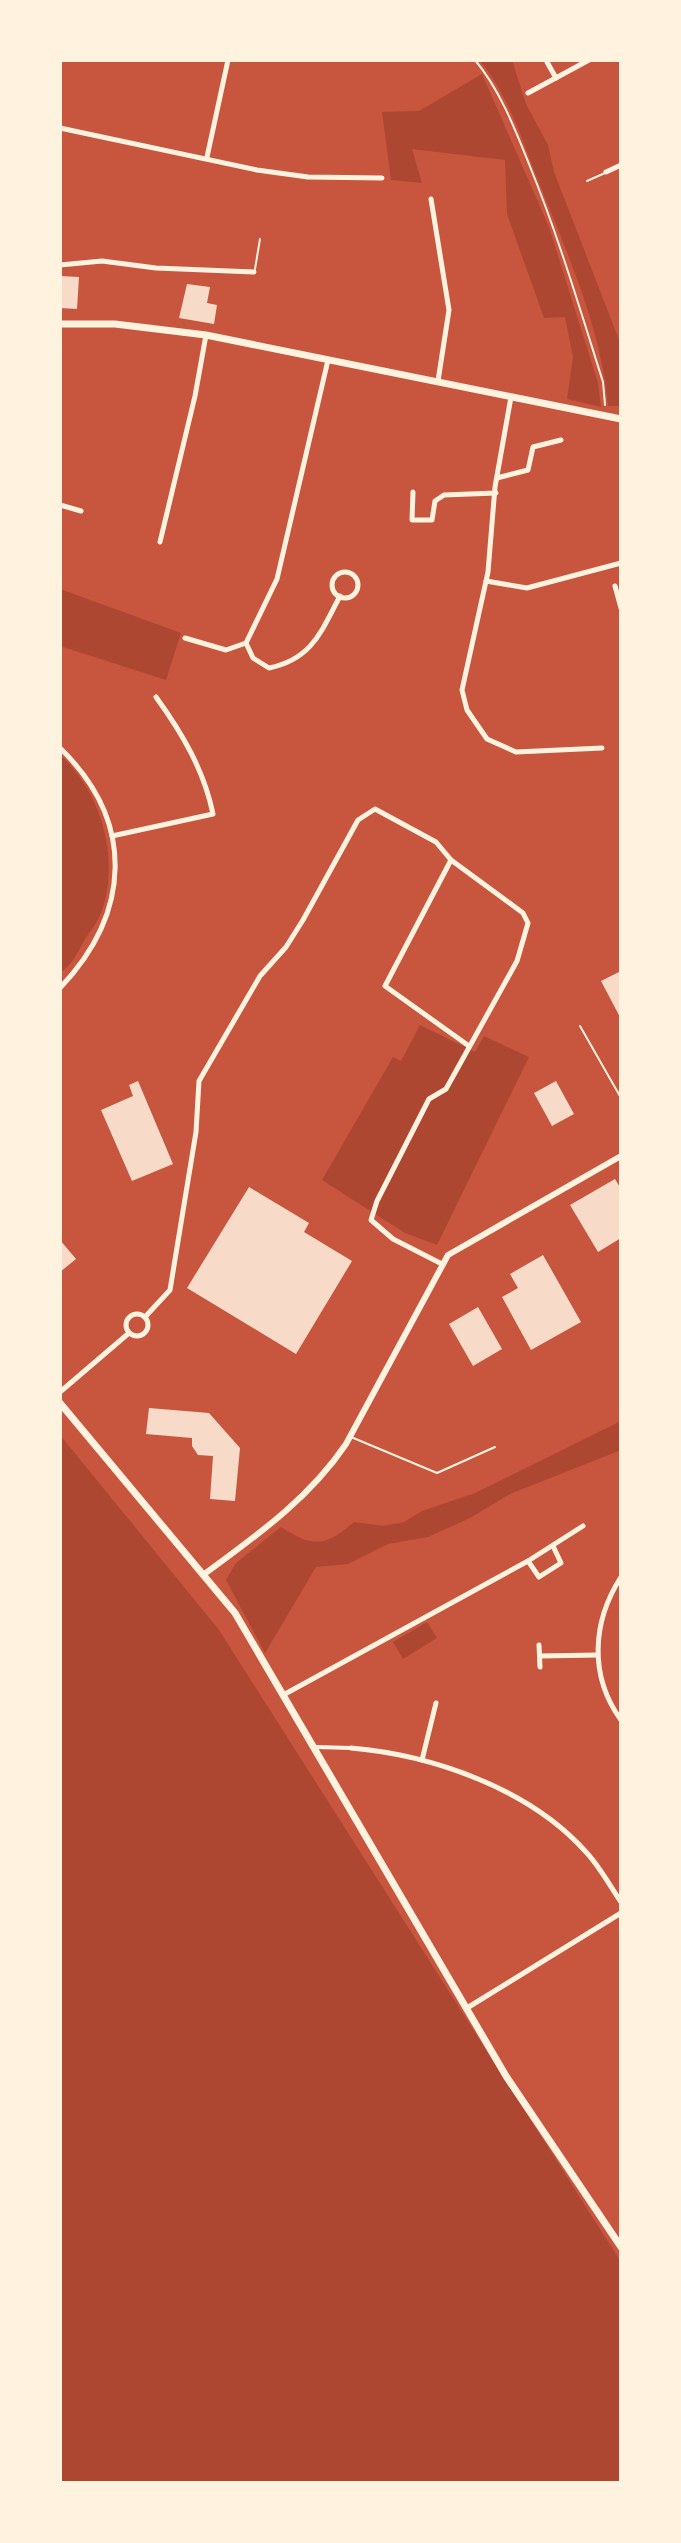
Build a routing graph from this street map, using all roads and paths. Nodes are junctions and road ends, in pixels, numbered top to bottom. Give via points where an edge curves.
1 (228, 60) edge
2 (475, 60) edge
3 (589, 60) edge
4 (547, 62) edge
5 (556, 78) junction
6 (528, 93) dead end
7 (60, 128) edge
8 (207, 157) junction
9 (620, 167) edge
10 (606, 172) joint
11 (382, 178) dead end
12 (587, 181) dead end
13 (431, 199) dead end
14 (260, 239) dead end
15 (60, 265) edge
16 (254, 272) joint
17 (60, 324) edge
18 (206, 335) junction
19 (328, 358) junction
20 (438, 381) junction
21 (511, 397) junction
22 (607, 416) junction
23 (621, 419) edge
24 (561, 440) dead end
25 (497, 478) junction
26 (413, 492) dead end
27 (496, 493) junction
28 (60, 505) edge
29 (81, 511) dead end
30 (160, 542) dead end
31 (621, 563) edge
32 (486, 581) junction
33 (615, 586) dead end
34 (340, 596) junction
35 (621, 608) edge
36 (185, 638) dead end
37 (246, 643) junction
38 (156, 697) dead end
39 (60, 748) edge
40 (602, 748) dead end
41 (112, 836) junction
42 (451, 860) junction
43 (60, 988) edge
44 (580, 1026) dead end
45 (469, 1046) junction
46 (621, 1098) edge
47 (621, 1156) edge
48 (442, 1264) junction
49 (145, 1317) junction
50 (129, 1333) junction
51 (60, 1392) edge
52 (60, 1403) edge
53 (350, 1436) junction
54 (495, 1447) dead end
55 (583, 1526) dead end
56 (553, 1546) junction
57 (528, 1561) junction
58 (203, 1575) junction
59 (621, 1577) edge
60 (539, 1645) dead end
61 (597, 1655) junction
62 (540, 1656) junction
63 (540, 1667) dead end
64 (285, 1694) junction
65 (436, 1703) dead end
66 (621, 1720) edge
67 (316, 1747) junction
68 (351, 1748) joint
69 (422, 1760) junction
70 (621, 1902) edge
71 (621, 1913) edge
72 (467, 2008) junction
73 (621, 2247) edge

1 - 8 street
2 - 22 path via 508,116 551,222 603,382
3 - 5 street
4 - 5 street
5 - 6 street
7 - 8 street
8 - 11 street via 308,177
9 - 10 street
10 - 12 lane
13 - 20 street via 449,310
14 - 16 lane
15 - 16 street via 102,261
17 - 18 main road via 115,324
18 - 19 main road
18 - 30 street
19 - 20 main road
19 - 37 street via 277,579
20 - 21 main road
21 - 22 main road
21 - 25 street
22 - 23 main road
24 - 25 street via 533,447 528,470
25 - 27 street
26 - 27 street via 412,520 432,520 435,501 444,495
27 - 32 street
28 - 29 street
31 - 32 street via 527,588
32 - 40 street via 462,690 467,710 487,739 516,752
33 - 35 street
34 - 34 street via 332,583 337,574 348,572 357,587 349,597
34 - 37 street via 313,645 292,663 269,668 253,658
36 - 37 street via 226,650
38 - 41 street via 193,756 213,814
39 - 41 street via 102,801
41 - 43 street via 117,864 104,927
42 - 45 street via 523,913 528,923 517,961
42 - 45 street via 385,986
42 - 49 street via 436,842 375,809 358,820 303,920 260,976 199,1081 196,1132 170,1290
44 - 46 lane
45 - 48 street via 446,1089 429,1099 416,1121 371,1220 393,1239
47 - 48 street via 448,1255
48 - 53 street
49 - 50 street via 130,1316
49 - 50 street via 145,1334
50 - 51 street
52 - 58 main road
53 - 54 lane via 437,1473
53 - 58 street via 329,1469 293,1505
55 - 56 street
56 - 57 street
56 - 57 street via 561,1563 551,1570 539,1577
57 - 64 street
58 - 64 main road via 235,1613
59 - 61 street via 605,1608
60 - 62 street
61 - 62 street
61 - 66 street via 602,1683
62 - 63 street
64 - 67 main road
65 - 69 street
67 - 68 street
67 - 72 main road
68 - 69 street
69 - 70 street via 472,1776 552,1821 586,1852
71 - 72 street
72 - 73 main road via 506,2076

